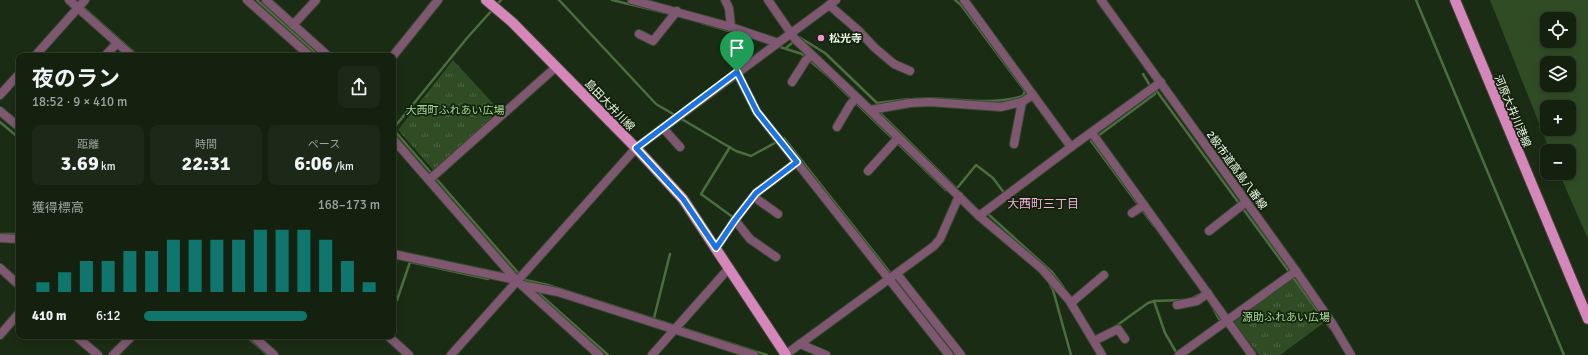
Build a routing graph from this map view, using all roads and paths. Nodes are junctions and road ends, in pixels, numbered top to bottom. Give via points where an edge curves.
1 (69, 0) edge
2 (85, 0) edge
3 (247, 0) edge
4 (266, 0) edge
5 (316, 0) edge
6 (438, 0) edge
7 (486, 0) edge
8 (632, 0) edge
9 (725, 0) edge
10 (768, 0) edge
11 (964, 0) edge
12 (1102, 0) edge
13 (1455, 0) edge
14 (832, 2) edge
15 (78, 8) junction
16 (677, 11) junction
17 (293, 25) junction
18 (731, 27) junction
19 (791, 33) junction
20 (640, 34) dead end
21 (117, 43) junction
22 (778, 43) junction
23 (38, 53) edge
24 (108, 53) edge
25 (129, 53) edge
26 (307, 53) edge
27 (325, 53) edge
28 (395, 53) edge
29 (812, 56) junction
30 (556, 67) junction
31 (910, 71) dead end
32 (737, 72) junction
33 (16, 77) edge
34 (792, 82) dead end
35 (1161, 82) junction
36 (0, 95) edge
37 (1033, 95) junction
38 (856, 98) junction
39 (1022, 102) junction
40 (870, 110) junction
41 (0, 111) edge
42 (16, 125) edge
43 (837, 127) dead end
44 (663, 128) junction
45 (1092, 133) junction
46 (898, 138) junction
47 (396, 142) edge
48 (1014, 144) dead end
49 (680, 147) dead end
50 (1071, 147) junction
51 (636, 148) junction
52 (797, 162) junction
53 (868, 171) dead end
54 (429, 180) junction
55 (958, 196) junction
56 (754, 198) junction
57 (1246, 202) junction
58 (1144, 205) junction
59 (1132, 213) dead end
60 (778, 214) dead end
61 (979, 216) junction
62 (735, 220) junction
63 (1210, 231) dead end
64 (0, 238) edge
65 (16, 239) edge
66 (716, 248) junction
67 (396, 255) edge
68 (776, 257) dead end
69 (0, 268) edge
70 (728, 268) junction
71 (1296, 271) junction
72 (897, 274) junction
73 (1104, 275) dead end
74 (889, 279) junction
75 (16, 282) edge
76 (519, 282) junction
77 (1208, 293) junction
78 (1071, 303) junction
79 (1177, 305) dead end
80 (16, 316) edge
81 (1588, 319) edge
82 (1227, 321) junction
83 (674, 329) junction
84 (0, 335) edge
85 (79, 339) edge
86 (129, 339) edge
87 (256, 339) edge
88 (391, 339) edge
89 (1125, 339) dead end
90 (1094, 342) junction
91 (800, 344) junction
92 (98, 355) edge
93 (113, 355) edge
94 (274, 355) edge
95 (409, 355) edge
96 (451, 355) edge
97 (599, 355) edge
98 (652, 355) edge
99 (754, 355) edge
100 (785, 355) edge
101 (826, 355) edge
102 (949, 355) edge
103 (961, 355) edge
104 (1102, 355) edge
105 (1179, 355) edge
106 (1252, 355) edge
107 (1351, 355) edge

1 - 15 street
2 - 15 street
3 - 26 street
4 - 17 street
5 - 17 street
6 - 28 street
7 - 30 main road, 島田大井川線 via 512,22
8 - 16 street
9 - 18 street via 729,8
10 - 19 street
11 - 37 street
12 - 35 street, 2級市道高島八番線
13 - 81 main road, 河原大井川港線
14 - 19 street
14 - 31 street via 875,48 894,64
15 - 21 street
15 - 23 street
16 - 18 street
16 - 20 street via 653,41
17 - 27 street
18 - 22 street
19 - 22 street
19 - 29 street
21 - 24 street
21 - 25 street
22 - 32 street
29 - 34 street via 806,60
29 - 38 street
30 - 51 main road, 島田大井川線
30 - 54 street
32 - 44 street
32 - 52 street via 757,112
33 - 36 street
35 - 45 street
35 - 57 street, 2級市道高島八番線
37 - 39 street
37 - 50 street
38 - 40 street
38 - 43 street
39 - 40 street via 1001,107 923,102
39 - 48 street
40 - 46 street
41 - 42 street
44 - 49 street
44 - 51 street
45 - 50 street
45 - 58 street
46 - 53 street
46 - 55 street
47 - 54 street
50 - 61 street
51 - 66 main road, 島田大井川線 via 683,199
51 - 76 street
52 - 56 street via 756,193
52 - 74 street
54 - 76 street
55 - 61 street
55 - 72 street via 940,239
56 - 60 street
56 - 62 street
57 - 63 street
57 - 71 street, 2級市道高島八番線
58 - 59 street
58 - 77 street
61 - 78 street via 1042,269
62 - 66 street
62 - 68 street via 750,238
64 - 65 street
66 - 70 main road, 島田大井川線
67 - 76 street
69 - 75 street
70 - 83 street
70 - 100 main road, 島田大井川線
71 - 82 street
71 - 107 street, 2級市道高島八番線
72 - 74 street
72 - 103 street
73 - 78 street
74 - 91 street
74 - 102 street
76 - 83 street
76 - 96 street
76 - 97 street
77 - 79 street via 1197,301
77 - 82 street
78 - 90 street
80 - 84 street
82 - 105 street
82 - 106 street
83 - 98 street
83 - 99 street
85 - 92 street
86 - 93 street
87 - 94 street
88 - 95 street
89 - 90 street via 1118,329
90 - 104 street
91 - 100 street
91 - 101 street

